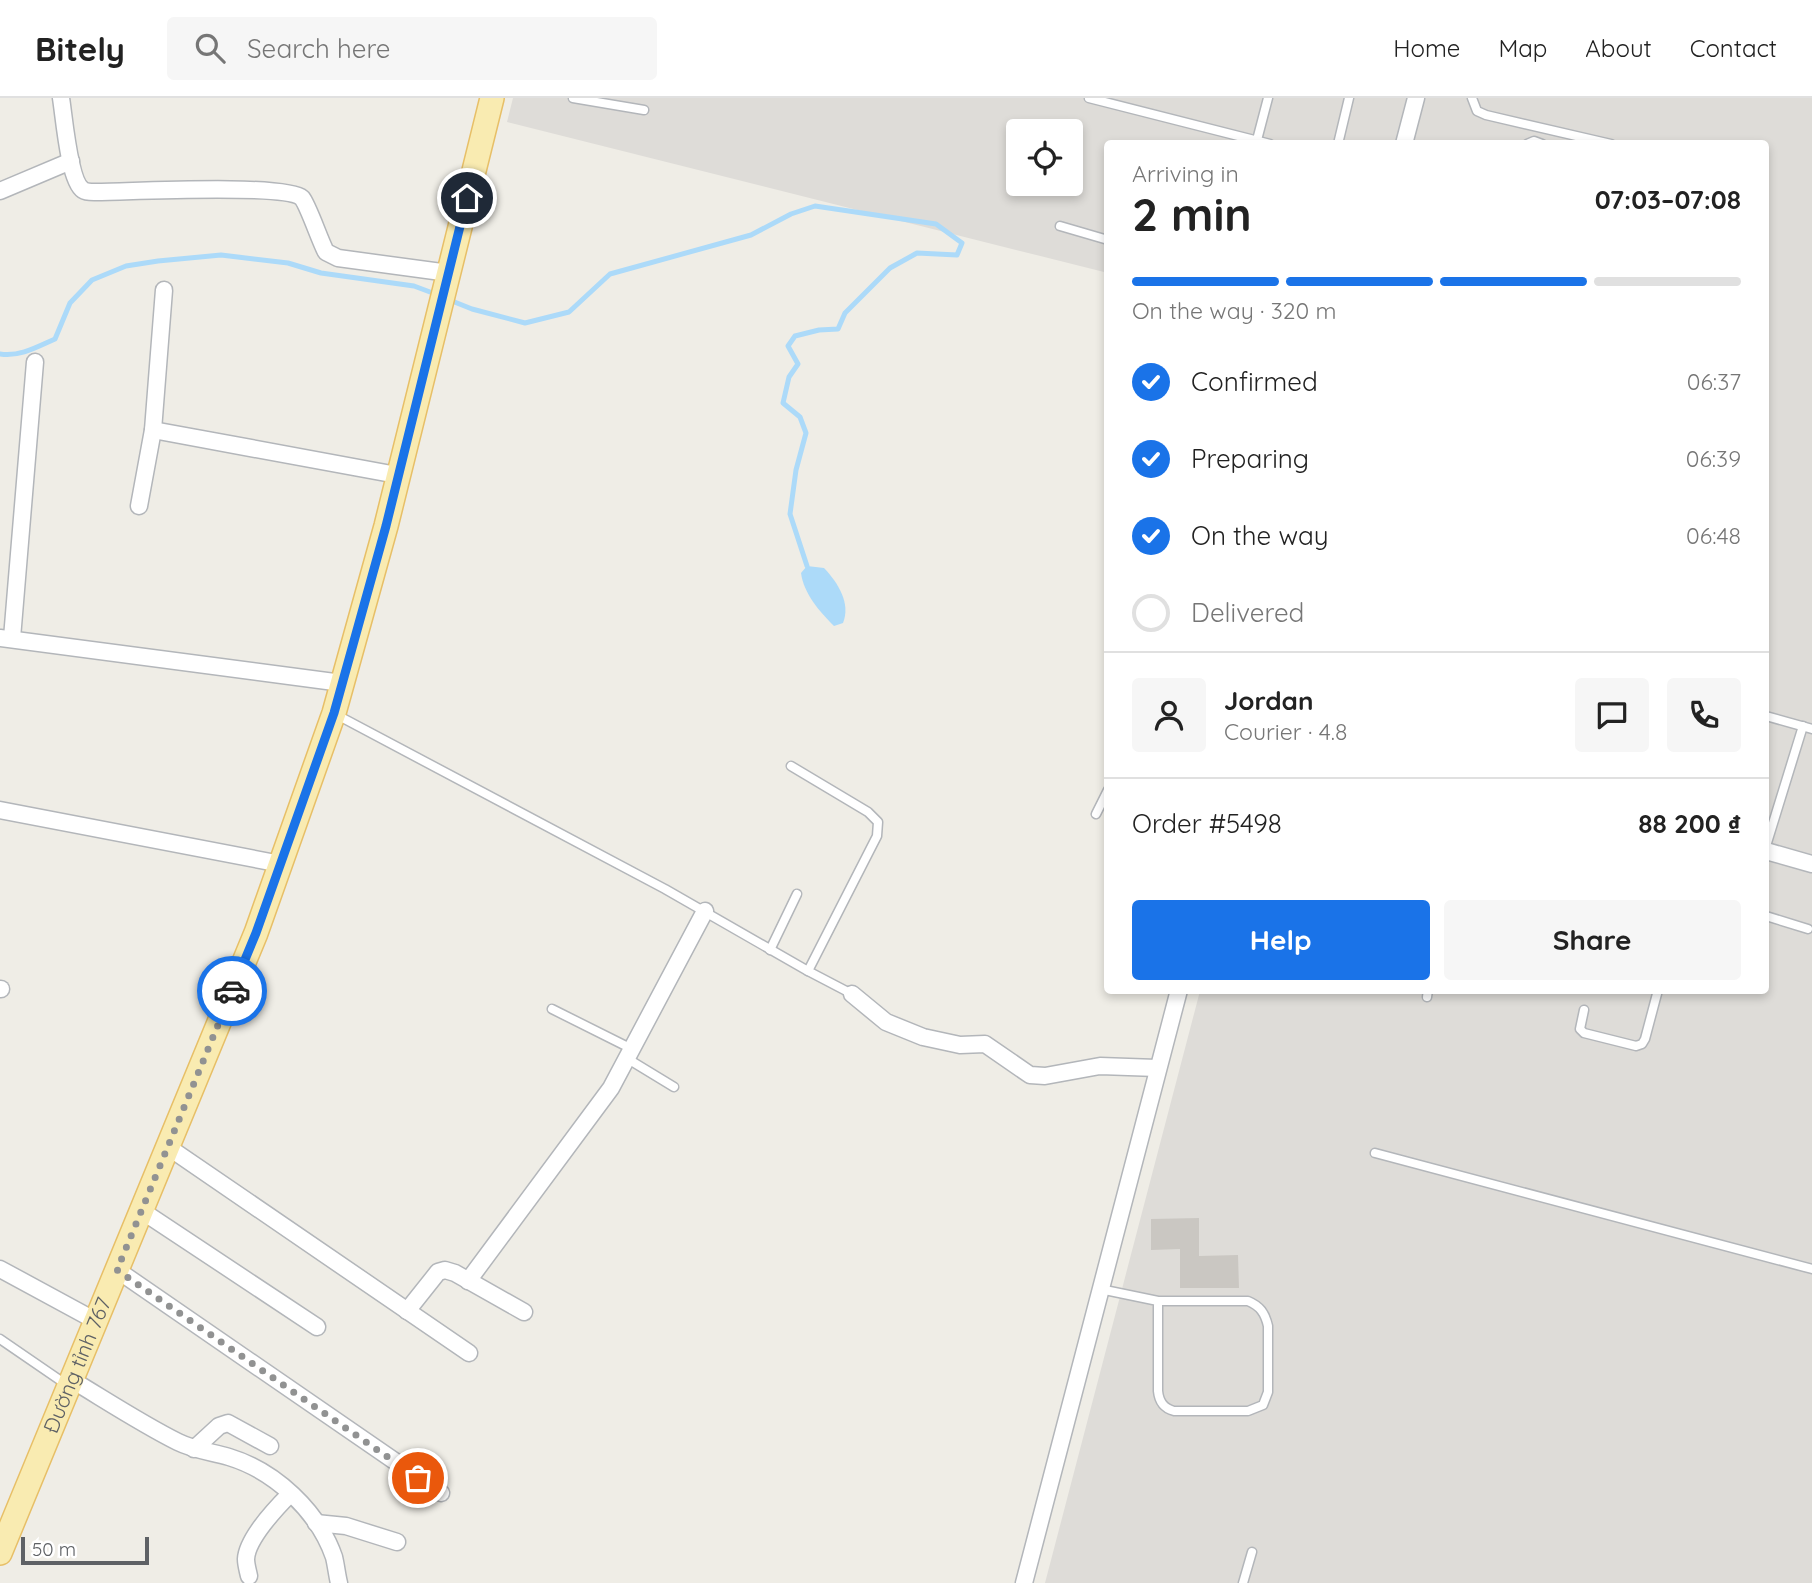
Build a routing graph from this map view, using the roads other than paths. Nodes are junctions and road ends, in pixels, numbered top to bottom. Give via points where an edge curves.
1 (61, 98) edge
2 (492, 98) edge
3 (573, 98) edge
4 (1089, 98) edge
5 (1268, 98) edge
6 (1349, 98) edge
7 (1416, 98) edge
8 (1472, 98) edge
9 (644, 110) dead end
10 (1257, 140) joint
11 (1339, 140) edge
12 (1405, 140) edge
13 (1594, 140) edge
14 (71, 161) junction
15 (0, 191) edge
16 (1060, 226) dead end
17 (1104, 239) edge
18 (445, 289) junction
19 (164, 290) dead end
20 (36, 362) dead end
21 (153, 430) junction
22 (397, 475) junction
23 (139, 506) dead end
24 (6, 638) edge
25 (342, 683) junction
26 (334, 713) junction
27 (1769, 717) edge
28 (1807, 728) edge
29 (791, 766) dead end
30 (1104, 798) edge
31 (0, 810) edge
32 (1096, 814) dead end
33 (1769, 837) edge
34 (1769, 852) edge
35 (281, 864) junction
36 (1812, 864) edge
37 (797, 894) dead end
38 (705, 911) junction
39 (1769, 917) edge
40 (1808, 929) dead end
41 (770, 950) junction
42 (808, 971) junction
43 (852, 994) joint
44 (1178, 994) edge
45 (1657, 994) edge
46 (552, 1009) dead end
47 (1584, 1010) dead end
48 (631, 1055) junction
49 (1157, 1068) junction
50 (674, 1087) dead end
51 (168, 1147) junction
52 (1375, 1153) dead end
53 (142, 1211) junction
54 (0, 1269) edge
55 (1812, 1269) edge
56 (117, 1270) junction
57 (468, 1281) junction
58 (1100, 1289) junction
59 (1158, 1301) junction
60 (407, 1311) junction
61 (524, 1312) dead end
62 (96, 1321) junction
63 (317, 1327) dead end
64 (0, 1339) edge
65 (469, 1353) dead end
66 (71, 1383) junction
67 (270, 1446) dead end
68 (194, 1449) junction
69 (441, 1493) dead end
70 (290, 1494) junction
71 (316, 1523) junction
72 (397, 1542) dead end
73 (1251, 1552) dead end
74 (0, 1553) edge
75 (249, 1576) dead end
76 (339, 1583) edge
77 (1024, 1583) edge
78 (1243, 1583) edge

1 - 14 street
2 - 18 main road, Đường tỉnh 767
3 - 9 lane
4 - 10 lane
5 - 10 lane
6 - 11 lane
7 - 12 street
8 - 13 lane via 1477,111 1486,115
14 - 15 street
14 - 18 street via 76,181 83,190 94,192 292,192 303,200 326,252
16 - 17 lane
18 - 22 main road, Đường tỉnh 767
19 - 21 street
20 - 24 street
21 - 22 street
21 - 23 street
22 - 25 main road, Đường tỉnh 767
24 - 25 street
25 - 26 main road, Đường tỉnh 767
26 - 35 main road, Đường tỉnh 767
26 - 38 lane
27 - 28 lane
28 - 33 lane
29 - 42 lane via 878,822 877,836
30 - 32 lane
31 - 35 street
34 - 36 street
35 - 51 main road, Đường tỉnh 767
37 - 41 lane
38 - 41 lane
38 - 48 street
39 - 40 lane
41 - 42 lane
42 - 43 lane
43 - 49 street via 886,1022 923,1037 960,1045 985,1044 1030,1075 1100,1066
44 - 49 street
45 - 47 lane via 1645,1039 1636,1046 1584,1033 1580,1028
46 - 48 lane
48 - 50 lane
48 - 57 street
49 - 58 street
51 - 53 main road, Đường tỉnh 767
51 - 60 street
52 - 55 lane
53 - 56 main road, Đường tỉnh 767
53 - 63 street
54 - 62 street
56 - 62 main road, Đường tỉnh 767
56 - 69 street
57 - 60 street via 444,1270 438,1272
57 - 61 street
58 - 59 lane
58 - 77 street
59 - 59 lane via 1158,1397 1164,1406 1174,1411 1248,1411 1264,1405 1268,1326 1258,1307 1248,1301
60 - 65 street
62 - 66 main road, Đường tỉnh 767
64 - 66 lane
66 - 68 street
66 - 74 main road, Đường tỉnh 767
67 - 68 street via 228,1423
68 - 70 street via 257,1469
70 - 71 street
70 - 75 street via 256,1535 246,1558
71 - 72 street via 346,1526
71 - 76 street via 334,1558
73 - 78 lane

